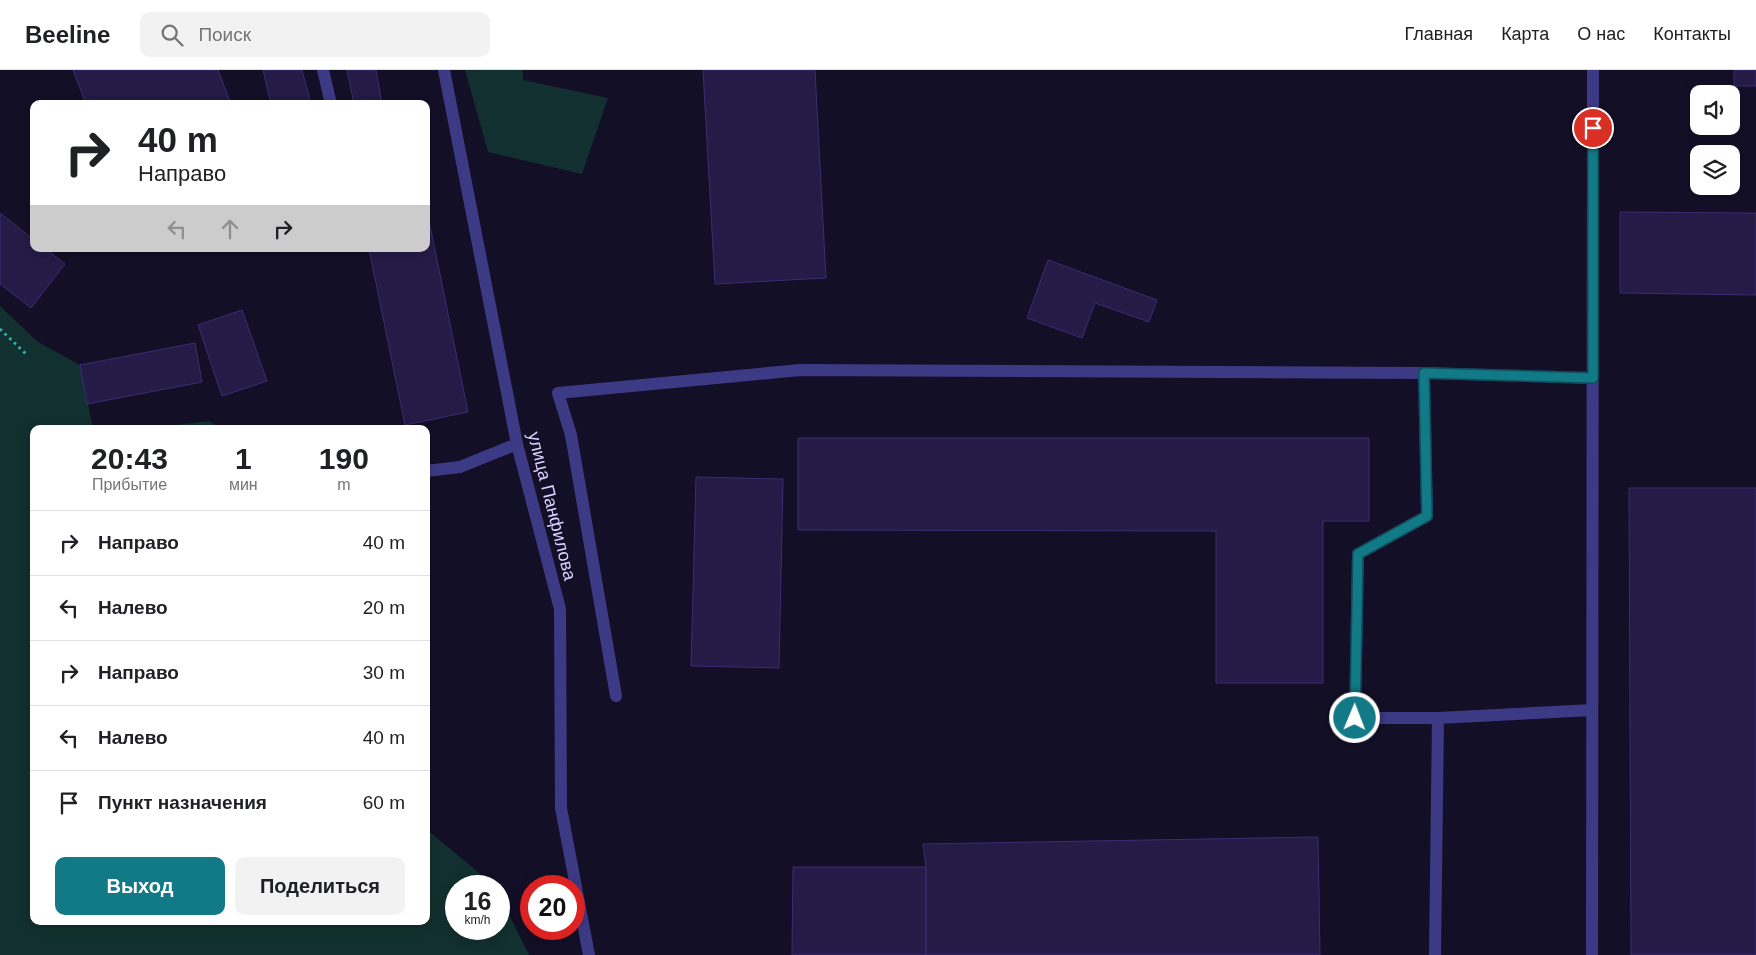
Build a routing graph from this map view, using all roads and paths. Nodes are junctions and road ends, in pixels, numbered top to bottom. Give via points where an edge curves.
1 (323, 70) edge
2 (444, 70) edge
3 (1593, 70) edge
4 (330, 100) edge
5 (0, 329) edge
6 (26, 354) dead end
7 (1424, 373) junction
8 (1593, 378) junction
9 (517, 444) junction
10 (430, 471) edge
11 (616, 696) dead end
12 (1592, 710) junction
13 (1438, 718) junction
14 (589, 955) edge
15 (1435, 955) edge
16 (1592, 955) edge

1 - 4 street
2 - 9 street, улица Панфилова
3 - 8 street
5 - 6 path
7 - 8 street
7 - 11 street via 800,370 558,393 571,435
7 - 13 street via 1427,516 1358,554 1355,718
8 - 12 street
9 - 10 street via 460,467
9 - 14 street, улица Панфилова via 560,609 561,808
12 - 13 street
12 - 16 street
13 - 15 street

